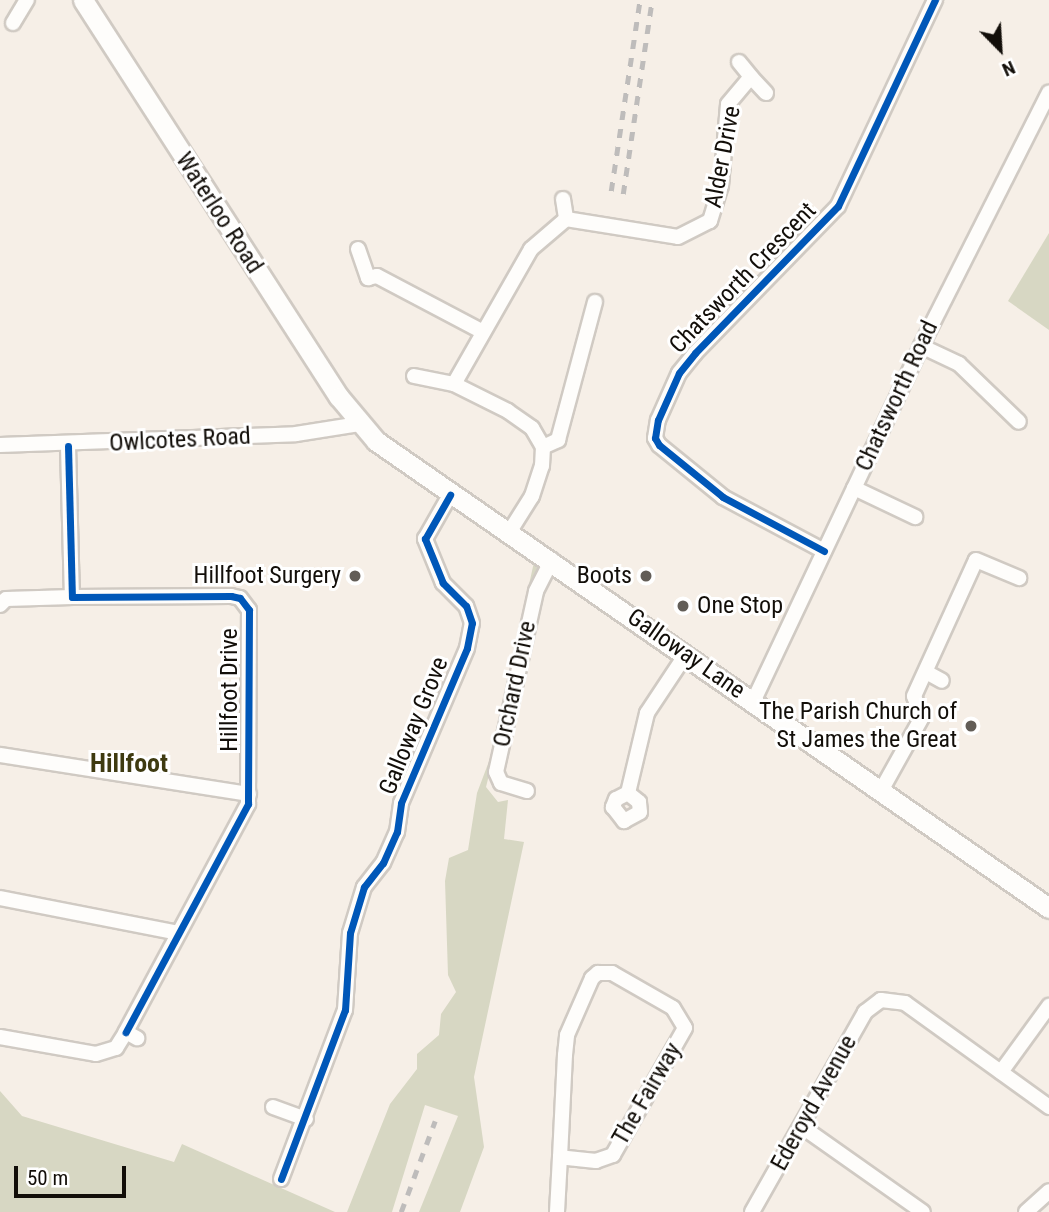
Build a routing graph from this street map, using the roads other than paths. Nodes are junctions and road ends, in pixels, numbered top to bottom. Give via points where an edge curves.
1 (27, 0) edge
2 (83, 0) edge
3 (934, 0) edge
4 (13, 23) dead end
5 (739, 62) dead end
6 (751, 77) junction
7 (766, 93) dead end
8 (1049, 93) edge
9 (564, 199) dead end
10 (566, 219) junction
11 (358, 249) dead end
12 (595, 302) dead end
13 (483, 332) junction
14 (921, 346) junction
15 (414, 376) dead end
16 (454, 384) junction
17 (1019, 422) dead end
18 (359, 424) junction
19 (0, 445) edge
20 (68, 446) junction
21 (543, 447) junction
22 (854, 488) junction
23 (450, 495) junction
24 (915, 517) dead end
25 (510, 531) junction
26 (824, 551) junction
27 (552, 560) junction
28 (1019, 578) dead end
29 (72, 597) junction
30 (0, 605) edge
31 (686, 654) junction
32 (926, 672) junction
33 (942, 681) dead end
34 (754, 702) junction
35 (0, 755) edge
36 (882, 789) junction
37 (527, 791) dead end
38 (628, 793) dead end
39 (249, 794) junction
40 (0, 898) edge
41 (1049, 908) edge
42 (178, 933) junction
43 (1049, 1006) edge
44 (0, 1037) edge
45 (1001, 1072) junction
46 (274, 1107) dead end
47 (1049, 1107) edge
48 (306, 1119) junction
49 (801, 1126) junction
50 (560, 1157) junction
51 (281, 1180) dead end
52 (1049, 1191) edge
53 (557, 1212) edge
54 (752, 1212) edge
55 (923, 1212) edge
56 (1026, 1212) edge

1 - 4 street
2 - 18 main road, Waterloo Road
3 - 26 street, Chatsworth Crescent via 838,206 678,373 658,420 655,438 659,445 723,497
5 - 6 street, Alder Drive
6 - 7 street, Alder Drive
6 - 10 street, Alder Drive via 728,104 721,186 710,220 678,237
8 - 14 street, Chatsworth Road
9 - 10 street
10 - 13 street via 531,249
11 - 13 street via 368,278 377,276
12 - 21 street via 558,440
13 - 16 street
14 - 17 street via 959,364
14 - 22 street, Chatsworth Road
15 - 16 street
16 - 21 street via 508,411 532,428
18 - 20 street, Owlcotes Road via 296,434
18 - 23 main road, Galloway Lane via 397,459
19 - 20 street, Owlcotes Road
20 - 29 street
21 - 25 street via 532,496
22 - 24 street
22 - 26 street, Chatsworth Road
23 - 25 main road, Galloway Lane
23 - 48 street, Galloway Grove via 425,539 443,583 466,606 472,623 467,648 401,803 397,832 383,863 364,887 350,933 345,1010
25 - 27 main road, Galloway Lane
26 - 34 street, Chatsworth Road
27 - 31 main road, Galloway Lane
27 - 37 street, Orchard Drive via 536,591 496,772 501,783
28 - 32 street via 975,560 941,628
29 - 30 street via 6,600
29 - 39 street, Hillfoot Drive via 231,596 246,603
31 - 34 main road, Galloway Lane
31 - 38 street via 647,713
32 - 33 street
32 - 36 street via 914,696 922,717
34 - 36 main road, Galloway Lane
35 - 39 street
36 - 41 main road, Galloway Lane
39 - 42 street, Hillfoot Drive via 244,815
40 - 42 street
42 - 44 street, Hillfoot Drive via 132,1035 116,1048 96,1054
43 - 45 street
45 - 47 street
45 - 49 street, Ederoyd Avenue via 905,1003 881,1000 865,1012
46 - 48 street
48 - 51 street, Galloway Grove
49 - 54 street, Ederoyd Avenue
49 - 55 street
50 - 50 street, The Fairway via 567,1035 592,978 612,973 673,1008 685,1028 613,1155 596,1161
50 - 53 street, The Fairway
52 - 56 street

